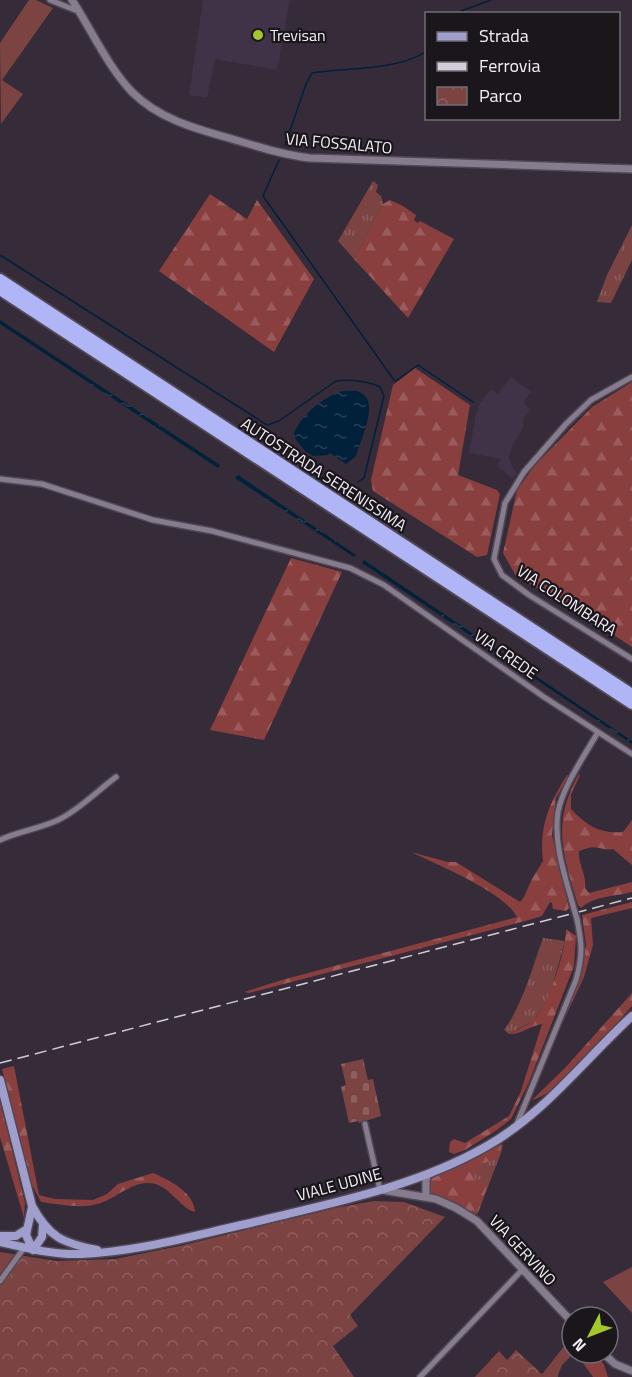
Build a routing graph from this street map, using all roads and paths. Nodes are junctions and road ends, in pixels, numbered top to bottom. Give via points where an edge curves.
1 (50, 0) edge
2 (72, 0) edge
3 (78, 9) junction
4 (632, 169) edge
5 (0, 279) edge
6 (0, 290) edge
7 (632, 376) edge
8 (0, 479) edge
9 (632, 659) edge
10 (632, 694) edge
11 (632, 704) edge
12 (598, 732) junction
13 (632, 754) edge
14 (116, 777) dead end
15 (0, 840) edge
16 (632, 1016) edge
17 (0, 1080) edge
18 (365, 1124) dead end
19 (516, 1127) junction
20 (428, 1174) junction
21 (380, 1190) junction
22 (426, 1197) junction
23 (32, 1206) junction
24 (43, 1225) junction
25 (27, 1229) junction
26 (0, 1236) edge
27 (0, 1242) edge
28 (29, 1249) junction
29 (109, 1252) junction
30 (523, 1269) junction
31 (0, 1281) edge
32 (560, 1309) edge
33 (617, 1365) edge
34 (632, 1371) edge
35 (420, 1377) edge

1 - 3 street
2 - 3 street, VIA FOSSALATO
3 - 4 street, VIA FOSSALATO via 133,92 149,106 191,127 278,152 320,159
5 - 10 highway, AUTOSTRADA SERENISSIMA
6 - 11 highway, AUTOSTRADA SERENISSIMA
7 - 9 street, VIA COLOMBARA via 591,400 524,472 505,503 494,559 502,574 529,595
8 - 12 street, VIA CREDE via 42,484 153,520 212,531 350,568 384,585
12 - 13 street
12 - 19 street, bridge via 563,795 558,812 560,856 577,919 582,961
14 - 15 street via 62,818
16 - 19 main road, VIALE UDINE via 568,1083
17 - 23 main road
18 - 21 street
19 - 20 main road, VIALE UDINE via 488,1146
20 - 21 main road, VIALE UDINE
20 - 22 street
21 - 22 street, VIA GERVINO
21 - 29 main road, VIALE UDINE via 147,1247
22 - 30 street, VIA GERVINO via 477,1221
23 - 24 main road
23 - 25 main road
24 - 28 main road via 42,1237
24 - 29 main road via 63,1240
25 - 26 main road via 16,1236
25 - 28 main road
27 - 28 main road, VIALE UDINE
28 - 29 main road, VIALE UDINE via 78,1255
28 - 31 street
30 - 32 street, VIA GERVINO
30 - 35 street
33 - 34 street

